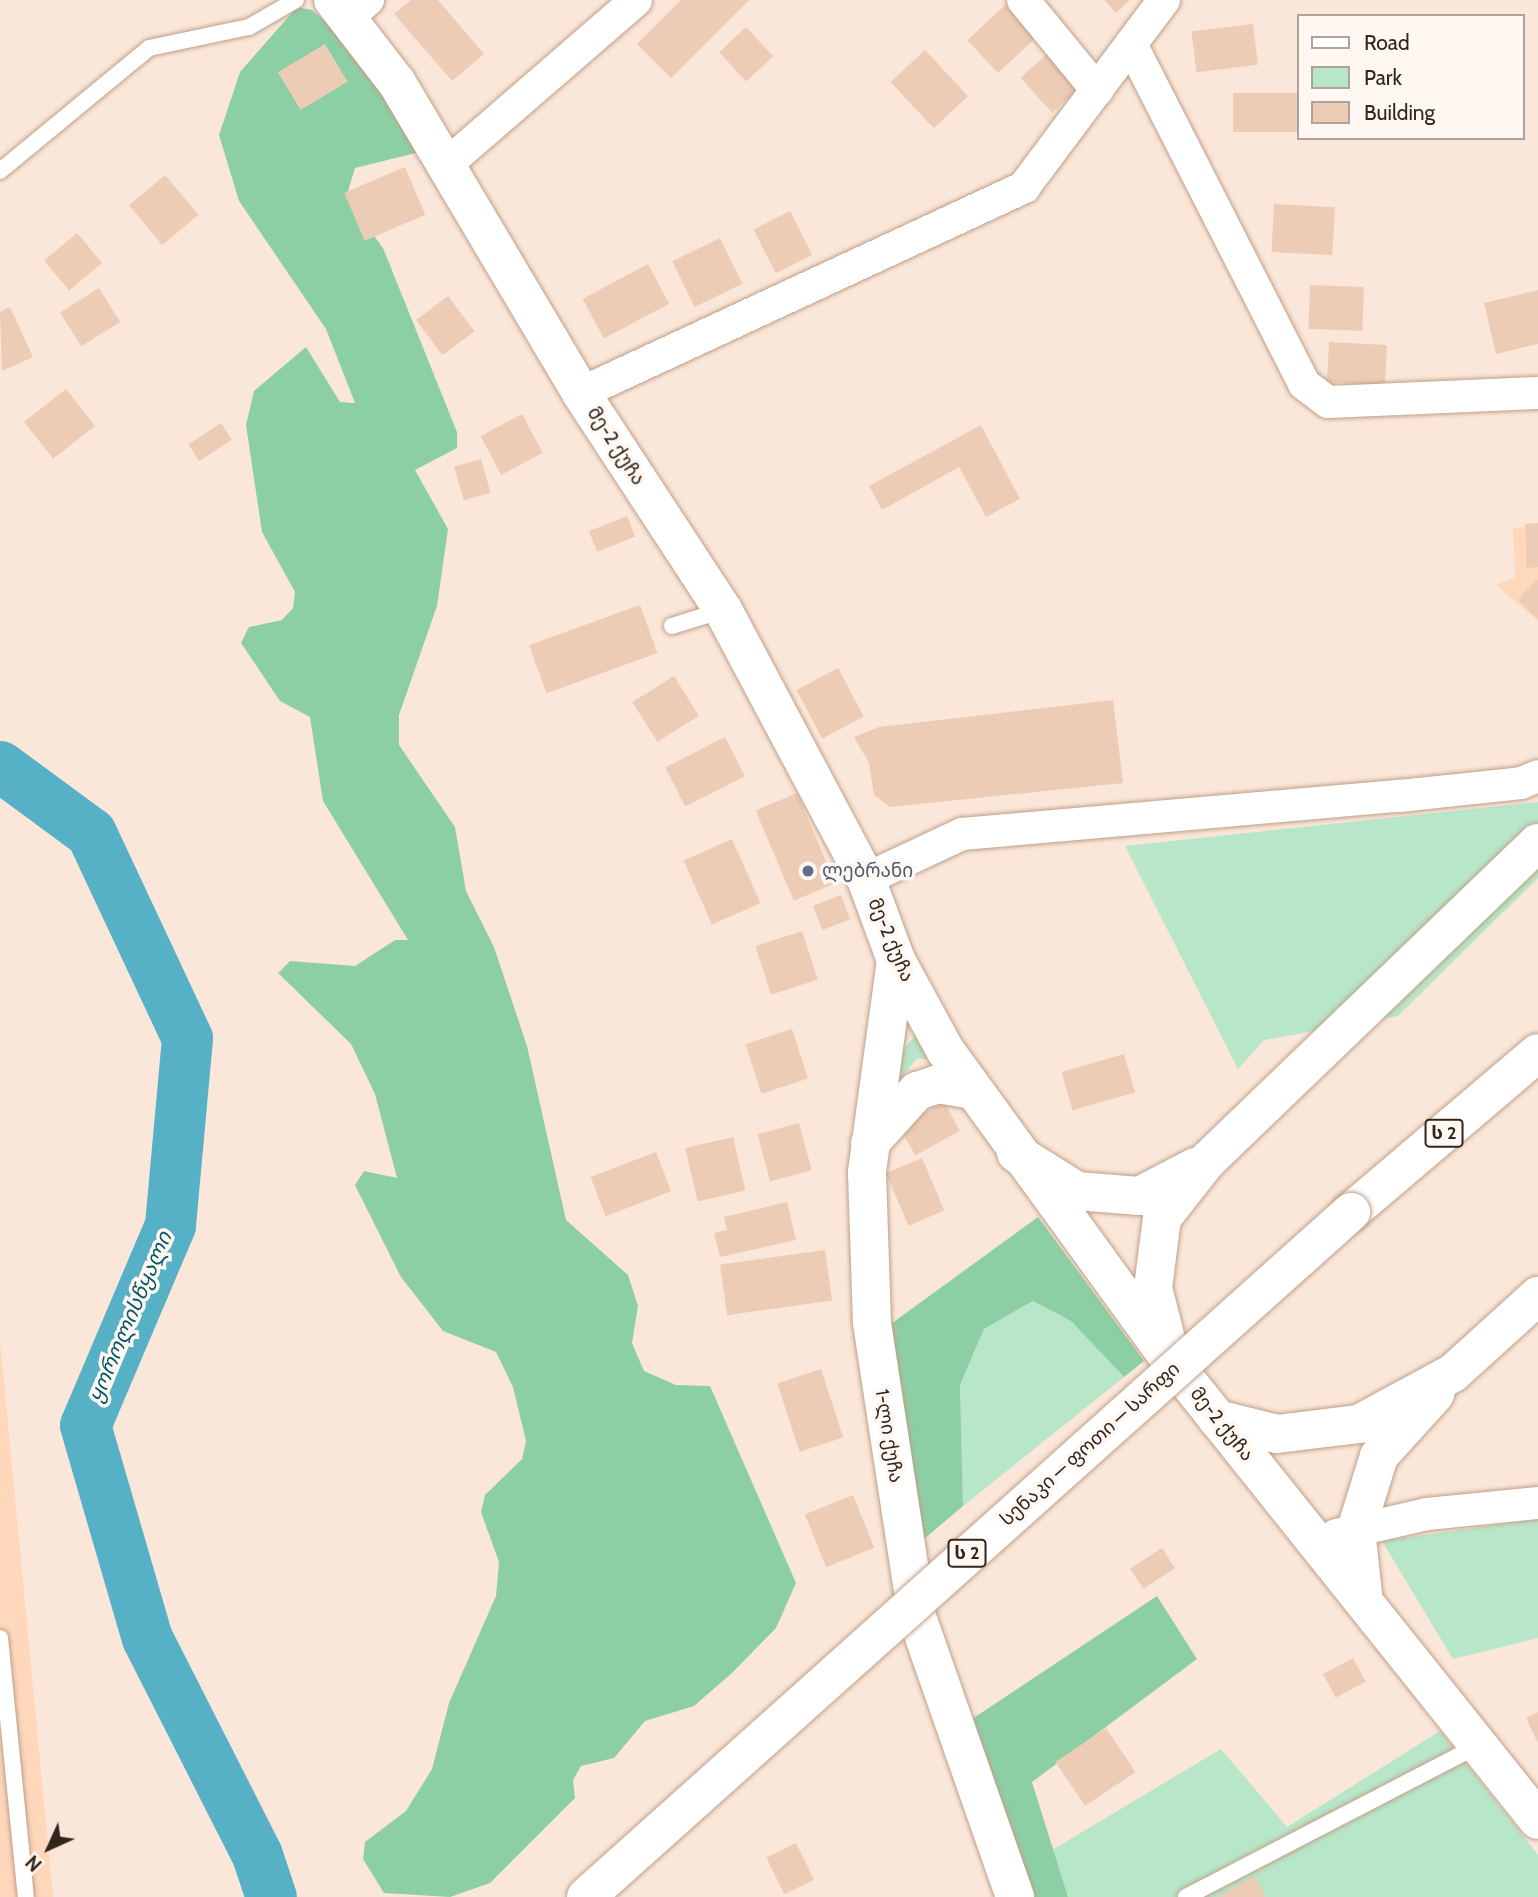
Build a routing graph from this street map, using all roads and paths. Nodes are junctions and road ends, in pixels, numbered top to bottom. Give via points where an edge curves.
1 (296, 0) edge
2 (636, 0) edge
3 (1023, 0) edge
4 (1164, 0) edge
5 (349, 6) edge
6 (1131, 44) junction
7 (1097, 90) junction
8 (447, 164) junction
9 (0, 171) edge
10 (581, 393) junction
11 (1538, 393) edge
12 (723, 610) junction
13 (672, 626) dead end
14 (1538, 776) edge
15 (1538, 844) edge
16 (866, 879) junction
17 (896, 960) junction
18 (1538, 1053) edge
19 (972, 1090) junction
20 (870, 1143) junction
21 (1016, 1153) junction
22 (1206, 1161) junction
23 (1538, 1296) edge
24 (1172, 1362) junction
25 (1453, 1373) junction
26 (1217, 1419) junction
27 (1538, 1503) edge
28 (1356, 1531) junction
29 (1318, 1540) junction
30 (1363, 1594) junction
31 (0, 1638) edge
32 (1479, 1745) junction
33 (1538, 1820) edge
34 (26, 1897) edge
35 (586, 1897) edge
36 (1015, 1897) edge
37 (1186, 1897) edge

1 - 9 lane via 249,27 149,48
2 - 8 street
3 - 7 street
4 - 6 street
5 - 8 main road, მე-2 ქუჩა
6 - 7 street
6 - 11 street via 1304,383 1328,402
7 - 10 street via 1024,187
8 - 10 main road, მე-2 ქუჩა
10 - 12 main road, მე-2 ქუჩა
12 - 13 lane
12 - 16 main road, მე-2 ქუჩა
14 - 16 street via 1521,783 1400,796 962,834
15 - 22 main road
16 - 17 main road, მე-2 ქუჩა
17 - 19 main road, მე-2 ქუჩა
17 - 20 main road, 1-ლი ქუჩა
18 - 35 main road, სენაკი — ფოთი — სარფი / ს 2, bridge via 1351,1212
19 - 20 main road via 938,1084 917,1091
19 - 21 main road, მე-2 ქუჩა
20 - 36 main road, 1-ლი ქუჩა via 872,1323 917,1617
21 - 22 main road via 1077,1191 1139,1196
21 - 24 main road, მე-2 ქუჩა
22 - 24 main road via 1161,1218 1153,1288
23 - 25 main road
24 - 26 main road, მე-2 ქუჩა
25 - 26 main road via 1359,1424 1277,1434
25 - 28 main road via 1379,1456
26 - 29 main road, მე-2 ქუჩა
27 - 28 street via 1427,1514
28 - 29 street
28 - 30 main road
29 - 30 main road, მე-2 ქუჩა
30 - 32 main road, მე-2 ქუჩა
31 - 34 lane
32 - 33 main road, მე-2 ქუჩა
32 - 37 lane

